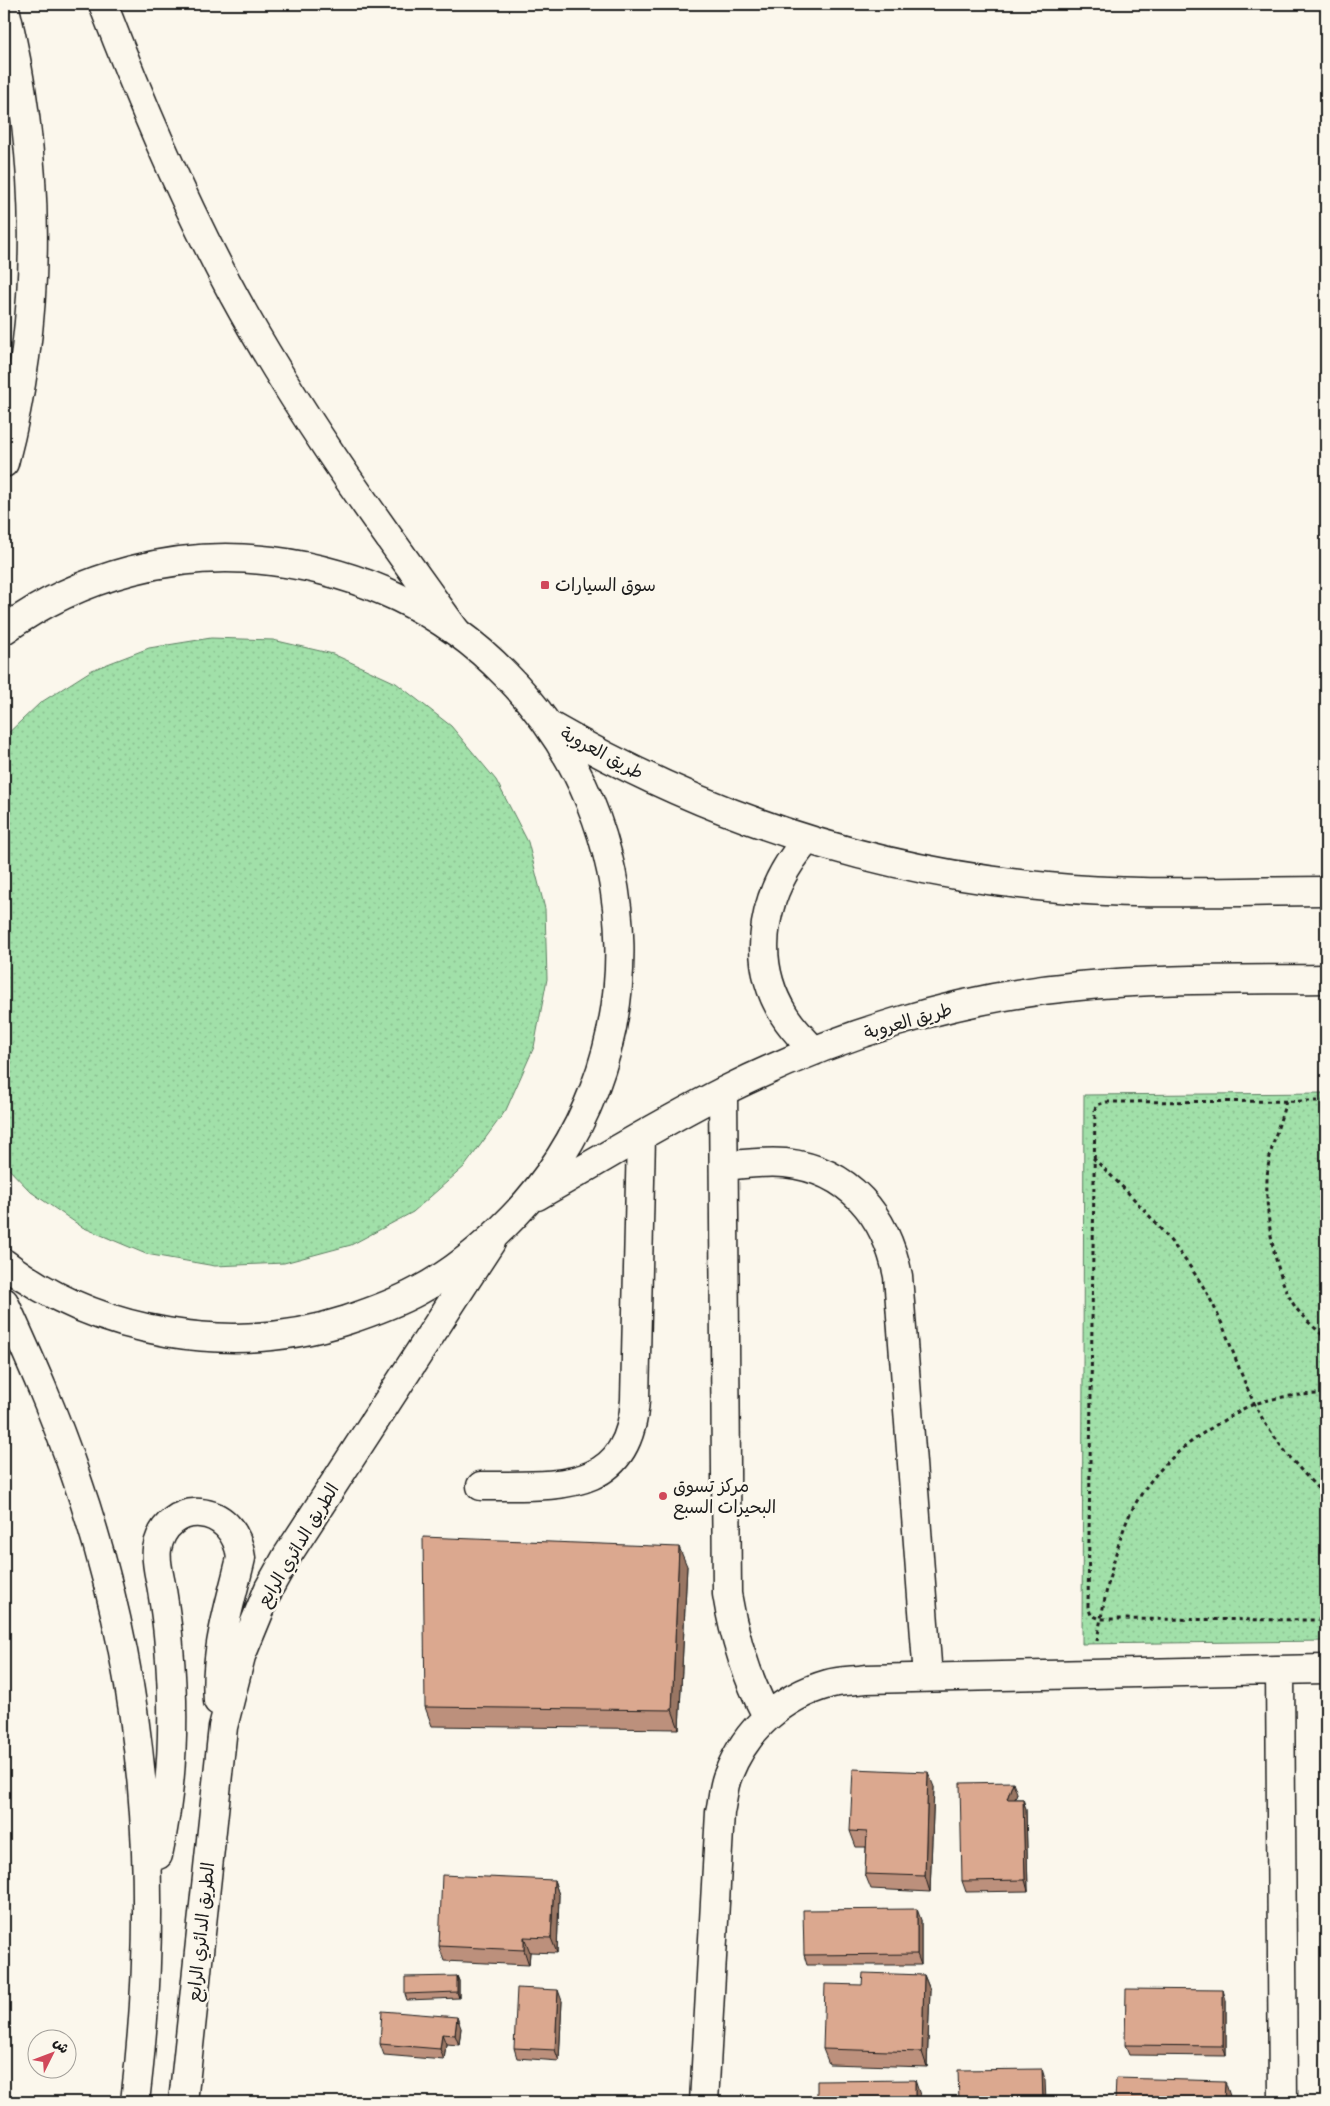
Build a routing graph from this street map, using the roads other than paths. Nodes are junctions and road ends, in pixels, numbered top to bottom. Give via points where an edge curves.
1 (4, 4) edge
2 (103, 4) edge
3 (4, 463) edge
4 (4, 630) edge
5 (456, 631) junction
6 (551, 726) junction
7 (807, 840) junction
8 (1326, 891) edge
9 (1326, 979) edge
10 (814, 1051) junction
11 (723, 1092) junction
12 (641, 1137) junction
13 (724, 1166) junction
14 (527, 1202) junction
15 (495, 1236) junction
16 (4, 1263) edge
17 (4, 1302) edge
18 (481, 1486) dead end
19 (1326, 1669) edge
20 (1280, 1670) junction
21 (928, 1677) junction
22 (766, 1716) junction
23 (223, 1727) junction
24 (149, 1892) junction
25 (135, 2102) edge
26 (183, 2102) edge
27 (704, 2102) edge
28 (1283, 2102) edge

1 - 3 main road via 24,101 31,157 33,223 29,326 22,381
2 - 5 main road via 154,134 233,294 326,447
4 - 5 main road via 45,604 84,586 168,562 211,558 263,559 340,574 420,607
5 - 6 main road via 491,659
6 - 7 main road, طريق العروبة via 599,754 684,794
6 - 14 main road via 594,808 608,853 618,908 619,982 611,1037 598,1082 579,1125
7 - 8 main road, طريق العروبة via 926,870 1048,887 1109,891
7 - 10 main road via 792,858 771,900 764,946 767,970 780,1007
9 - 10 main road, طريق العروبة via 1146,981 1078,986 943,1010 878,1028
10 - 11 main road, طريق العروبة
11 - 12 main road, طريق العروبة
11 - 13 main road
12 - 14 main road, طريق العروبة
12 - 18 main road via 635,1400 628,1436 620,1452 592,1476 574,1482
13 - 21 main road via 785,1163 832,1177 870,1208 884,1229 898,1276
13 - 22 main road via 728,1594 732,1626 741,1657
14 - 15 main road
15 - 16 main road via 458,1266 376,1310 303,1331 237,1338 144,1328 98,1314 55,1295
15 - 23 main road, الطريق الدائري الرابع via 269,1588 241,1656
17 - 24 main road via 73,1466 114,1611 129,1680 139,1751
19 - 20 main road
20 - 21 main road
20 - 28 main road
21 - 22 main road via 830,1683 796,1696
22 - 27 main road via 743,1744 727,1776 720,1812
23 - 24 main road via 218,1699 219,1653 241,1558 239,1544 224,1522 212,1515 198,1513 174,1520 164,1530 156,1555 170,1648 172,1729 166,1811
23 - 26 main road, الطريق الدائري الرابع
24 - 25 main road via 148,1963

